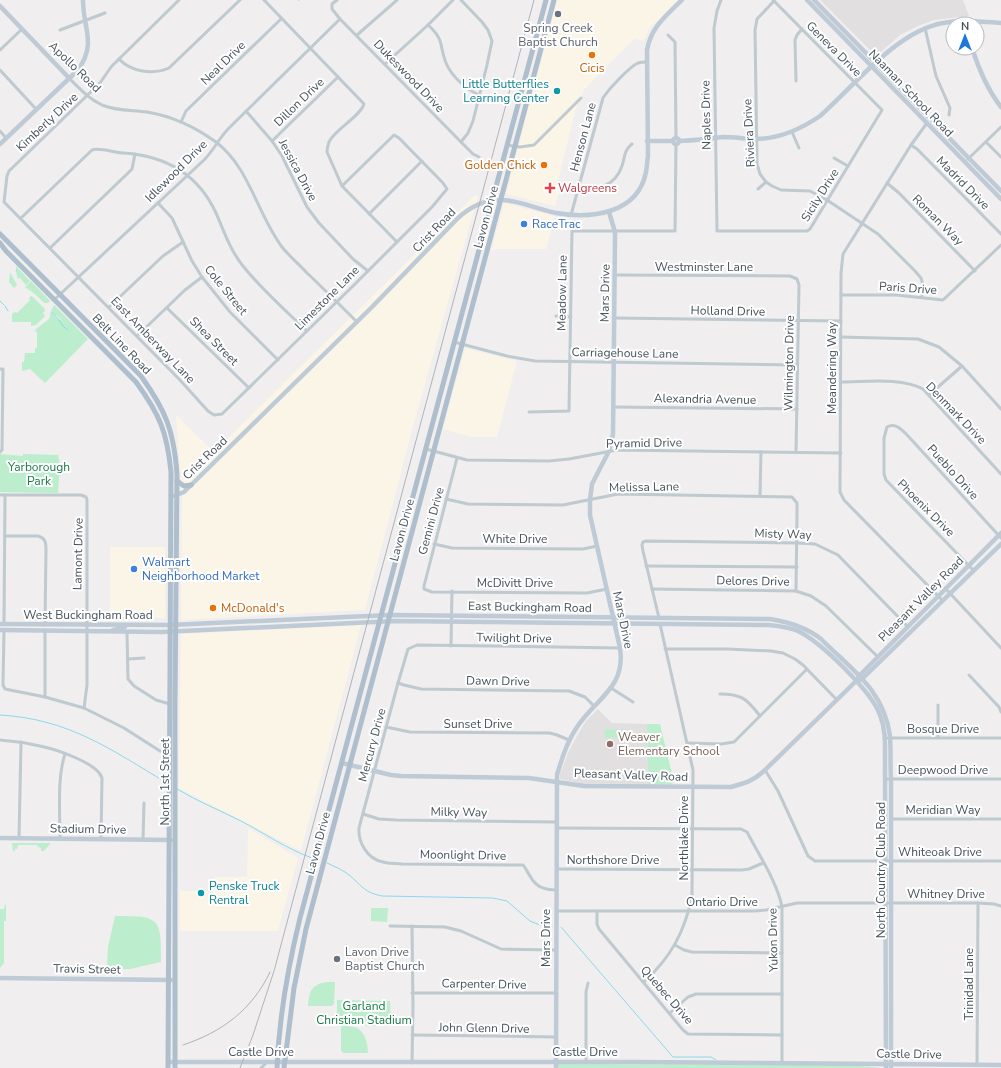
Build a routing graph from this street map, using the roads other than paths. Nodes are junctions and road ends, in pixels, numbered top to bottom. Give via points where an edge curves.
1 (83, 0) edge
2 (179, 0) edge
3 (240, 0) edge
4 (264, 0) edge
5 (337, 0) edge
6 (397, 0) edge
7 (453, 0) edge
8 (461, 0) edge
9 (546, 0) edge
10 (554, 0) edge
11 (682, 0) edge
12 (721, 0) edge
13 (774, 0) edge
14 (806, 0) edge
15 (814, 0) edge
16 (0, 6) edge
17 (105, 13) dead end
18 (281, 19) junction
19 (340, 19) junction
20 (85, 21) junction
21 (945, 23) edge
22 (985, 23) edge
23 (1001, 23) edge
24 (428, 25) junction
25 (925, 28) junction
26 (22, 29) junction
27 (802, 29) junction
28 (60, 30) dead end
29 (668, 35) dead end
30 (357, 36) junction
31 (536, 38) junction
32 (543, 40) junction
33 (310, 49) junction
34 (0, 50) edge
35 (975, 56) edge
36 (119, 59) junction
37 (648, 62) junction
38 (876, 63) junction
39 (385, 64) junction
40 (872, 67) junction
41 (0, 70) edge
42 (338, 77) junction
43 (70, 78) junction
44 (796, 81) dead end
45 (855, 83) junction
46 (479, 95) junction
47 (88, 96) junction
48 (581, 98) dead end
49 (1001, 107) edge
50 (36, 108) junction
51 (882, 110) joint
52 (246, 111) junction
53 (949, 115) dead end
54 (930, 119) junction
55 (180, 122) junction
56 (926, 123) junction
57 (1001, 127) edge
58 (0, 131) edge
59 (792, 132) junction
60 (6, 138) junction
61 (716, 138) junction
62 (756, 139) junction
63 (272, 141) junction
64 (647, 141) junction
65 (676, 141) junction
66 (461, 142) junction
67 (986, 142) junction
68 (217, 143) junction
69 (0, 144) edge
70 (508, 144) junction
71 (632, 144) dead end
72 (911, 145) junction
73 (515, 146) junction
74 (799, 148) dead end
75 (135, 154) junction
76 (479, 157) dead end
77 (1001, 157) edge
78 (834, 158) dead end
79 (967, 160) junction
80 (422, 161) junction
81 (848, 166) junction
82 (9, 171) joint
83 (188, 175) junction
84 (766, 182) junction
85 (887, 184) junction
86 (342, 186) junction
87 (579, 187) junction
88 (758, 189) dead end
89 (1001, 191) edge
90 (1001, 199) edge
91 (492, 200) junction
92 (501, 200) junction
93 (827, 200) junction
94 (158, 203) junction
95 (609, 212) junction
96 (369, 214) junction
97 (571, 215) junction
98 (20, 218) junction
99 (863, 223) junction
100 (717, 231) joint
101 (615, 232) junction
102 (0, 234) edge
103 (1001, 234) edge
104 (183, 242) junction
105 (397, 242) junction
106 (0, 243) edge
107 (1001, 245) edge
108 (50, 248) junction
109 (22, 256) junction
110 (17, 261) junction
111 (368, 271) junction
112 (975, 271) junction
113 (615, 275) junction
114 (80, 277) junction
115 (202, 277) junction
116 (793, 277) joint
117 (60, 295) junction
118 (841, 295) junction
119 (922, 297) junction
120 (55, 299) junction
121 (337, 301) junction
122 (109, 307) junction
123 (167, 308) junction
124 (556, 316) dead end
125 (571, 317) junction
126 (615, 318) junction
127 (798, 321) junction
128 (841, 321) junction
129 (357, 322) junction
130 (307, 331) junction
131 (137, 336) junction
132 (841, 337) junction
133 (454, 342) junction
134 (462, 344) junction
135 (278, 360) junction
136 (570, 361) junction
137 (614, 362) junction
138 (797, 365) junction
139 (962, 366) junction
140 (0, 369) edge
141 (841, 382) junction
142 (249, 388) junction
143 (441, 393) junction
144 (449, 395) junction
145 (930, 395) junction
146 (614, 406) junction
147 (797, 409) junction
148 (1001, 409) edge
149 (529, 412) dead end
150 (214, 415) joint
151 (888, 427) joint
152 (426, 449) junction
153 (434, 451) junction
154 (609, 451) junction
155 (0, 452) edge
156 (760, 452) junction
157 (796, 452) junction
158 (841, 453) junction
159 (457, 458) junction
160 (1001, 474) edge
161 (177, 481) junction
162 (191, 485) junction
163 (0, 495) edge
164 (5, 495) junction
165 (177, 495) junction
166 (170, 496) junction
167 (760, 496) junction
168 (446, 499) junction
169 (590, 500) junction
170 (1000, 535) edge
171 (5, 536) junction
172 (644, 542) joint
173 (797, 543) junction
174 (434, 544) junction
175 (1001, 544) edge
176 (597, 546) junction
177 (177, 552) junction
178 (170, 553) junction
179 (969, 565) junction
180 (646, 566) junction
181 (797, 566) junction
182 (974, 571) junction
183 (945, 588) junction
184 (424, 589) joint
185 (606, 589) junction
186 (652, 589) junction
187 (452, 591) junction
188 (796, 591) junction
189 (951, 594) junction
190 (938, 595) junction
191 (943, 601) junction
192 (381, 615) junction
193 (390, 615) junction
194 (452, 618) junction
195 (266, 620) junction
196 (614, 620) junction
197 (380, 621) junction
198 (388, 621) junction
199 (659, 621) junction
200 (223, 623) junction
201 (2, 624) edge
202 (45, 625) junction
203 (87, 625) junction
204 (126, 625) junction
205 (170, 625) junction
206 (177, 625) junction
207 (907, 626) junction
208 (266, 627) junction
209 (223, 629) junction
210 (2, 630) edge
211 (177, 631) junction
212 (912, 631) junction
213 (45, 632) junction
214 (86, 632) junction
215 (108, 632) junction
216 (170, 632) junction
217 (127, 633) junction
218 (451, 646) junction
219 (620, 648) junction
220 (1001, 648) edge
221 (408, 649) joint
222 (665, 649) junction
223 (878, 657) junction
224 (144, 658) dead end
225 (128, 659) junction
226 (808, 669) junction
227 (968, 675) dead end
228 (860, 677) junction
229 (856, 681) junction
230 (398, 683) junction
231 (173, 685) junction
232 (611, 688) junction
233 (720, 694) dead end
234 (45, 696) junction
235 (837, 700) junction
236 (633, 702) dead end
237 (170, 704) junction
238 (938, 705) dead end
239 (594, 706) junction
240 (84, 708) junction
241 (1001, 712) edge
242 (760, 716) junction
243 (386, 727) junction
244 (938, 737) junction
245 (887, 738) junction
246 (1001, 738) edge
247 (0, 740) edge
248 (569, 740) junction
249 (21, 742) junction
250 (688, 743) junction
251 (172, 753) junction
252 (65, 754) junction
253 (342, 763) junction
254 (349, 765) junction
255 (765, 770) junction
256 (374, 771) junction
257 (888, 779) junction
258 (1001, 779) edge
259 (557, 781) junction
260 (694, 787) junction
261 (170, 790) junction
262 (144, 802) dead end
263 (363, 814) junction
264 (175, 815) junction
265 (888, 819) junction
266 (1001, 819) edge
267 (557, 822) junction
268 (557, 828) junction
269 (693, 828) junction
270 (0, 838) edge
271 (19, 838) junction
272 (60, 839) junction
273 (101, 839) junction
274 (143, 840) junction
275 (172, 840) junction
276 (363, 847) joint
277 (888, 861) junction
278 (1001, 861) edge
279 (763, 863) junction
280 (557, 869) junction
281 (693, 870) junction
282 (557, 890) junction
283 (978, 903) junction
284 (888, 904) junction
285 (782, 906) junction
286 (1001, 906) edge
287 (556, 911) junction
288 (597, 911) junction
289 (689, 911) junction
290 (300, 918) junction
291 (308, 919) junction
292 (390, 926) dead end
293 (412, 926) junction
294 (168, 936) junction
295 (175, 936) junction
296 (674, 945) junction
297 (293, 949) junction
298 (556, 950) junction
299 (782, 953) junction
300 (296, 975) junction
301 (0, 978) edge
302 (169, 980) junction
303 (175, 980) junction
304 (644, 982) junction
305 (588, 983) dead end
306 (169, 990) junction
307 (175, 990) junction
308 (412, 993) junction
309 (556, 993) junction
310 (782, 994) junction
311 (670, 1013) junction
312 (412, 1035) junction
313 (782, 1035) junction
314 (556, 1037) junction
315 (267, 1062) junction
316 (586, 1062) junction
317 (412, 1063) junction
318 (782, 1063) junction
319 (168, 1065) edge
320 (175, 1065) edge
321 (277, 1065) edge
322 (284, 1065) edge
323 (556, 1065) edge
324 (977, 1065) junction
325 (427, 1066) edge
326 (470, 1066) edge
327 (888, 1066) edge
328 (1001, 1066) edge
329 (261, 1068) edge

1 - 20 main road
2 - 36 street, Kimberly Drive
3 - 36 street via 169,68 161,71 138,70
4 - 18 street
5 - 19 street, Dukeswood Drive via 332,4 332,9
6 - 30 street
7 - 24 street
8 - 46 street via 482,22 492,41
9 - 31 main road, Lavon Drive
10 - 32 main road, Lavon Drive
11 - 37 main road, Crist Road via 655,28 649,40
12 - 61 street, Naples Drive via 714,28
13 - 27 street, Geneva Drive
13 - 62 street, Riviera Drive via 755,22
14 - 40 main road, Naaman School Road
15 - 38 main road, Naaman School Road
16 - 26 main road, Apollo Road
17 - 20 street
18 - 33 street
18 - 55 street, Neal Drive via 186,111
19 - 30 street, Dukeswood Drive
19 - 33 street, Idlewood Drive
20 - 28 street
20 - 43 main road via 88,35 87,53 81,66
21 - 25 main road
22 - 23 main road
24 - 39 street
24 - 46 street via 441,41 450,70 471,91
25 - 38 main road via 902,40
25 - 53 street via 936,76 950,108
26 - 34 street
26 - 43 main road, Apollo Road
27 - 44 street via 796,40
27 - 45 street, Geneva Drive
29 - 65 street via 675,42
30 - 39 street, Dukeswood Drive
31 - 32 main road
31 - 70 main road, Lavon Drive
32 - 73 main road, Lavon Drive
33 - 42 street
33 - 52 street, Idlewood Drive
35 - 49 main road via 989,90
36 - 47 street, Kimberly Drive
37 - 64 main road, Crist Road
37 - 87 street, Henson Lane via 633,66 603,98
38 - 40 main road
38 - 54 main road, Naaman School Road
39 - 66 street, Dukeswood Drive
40 - 45 main road
40 - 56 main road, Naaman School Road
41 - 50 street
42 - 63 street, Dillon Drive
42 - 86 street via 364,104 329,142 326,152
43 - 47 street, Apollo Road
43 - 50 main road
45 - 51 street, Geneva Drive
45 - 59 main road via 820,116
46 - 66 street via 468,133
47 - 55 street, Apollo Road via 114,109 151,113
47 - 82 street, Kimberly Drive
48 - 73 street via 534,145
50 - 60 main road
51 - 81 street, Sicily Drive
52 - 63 street, Jessica Drive
52 - 68 street, Idlewood Drive
54 - 56 street, Meandering Way
54 - 79 main road, Naaman School Road
55 - 68 street, Apollo Road
56 - 72 street, Meandering Way
56 - 79 main road, Naaman School Road
57 - 67 street
58 - 60 street
59 - 62 main road
59 - 74 street
60 - 69 main road
61 - 62 main road
61 - 65 main road
61 - 100 street, Naples Drive
62 - 84 street, Riviera Drive via 757,164
63 - 111 street, Jessica Drive via 290,170 306,207 353,259
64 - 65 main road
64 - 95 main road, Crist Road via 646,173 640,188 625,204
65 - 101 street via 675,231
66 - 76 street, Dukeswood Drive
67 - 77 street
67 - 79 street
68 - 83 street, Idlewood Drive via 210,154
68 - 121 street, Apollo Road via 240,169 263,216 283,248
70 - 73 street
70 - 91 main road, Lavon Drive
71 - 87 street via 627,148 619,173 610,183 596,189
72 - 85 street, Meandering Way
72 - 103 street, Madrid Drive
73 - 92 main road, Lavon Drive
75 - 83 street via 164,161
75 - 98 street via 92,150
75 - 108 street via 132,169
78 - 81 street
79 - 89 main road, Naaman School Road
79 - 90 main road, Naaman School Road
80 - 86 street via 399,138 392,136
80 - 96 street
80 - 105 street, Limestone Lane via 447,189
81 - 93 street, Sicily Drive
82 - 98 street, East Amberway Lane via 4,202
83 - 94 street, Idlewood Drive
83 - 130 street via 209,200 233,251 243,266
84 - 88 street
84 - 93 street, Riviera Drive via 781,190 810,191
85 - 99 street, Meandering Way
85 - 112 street, Roman Way via 899,193
86 - 96 street
87 - 97 street, Henson Lane
91 - 92 main road, Crist Road
91 - 129 main road, Crist Road via 465,212
91 - 133 main road, Lavon Drive
92 - 97 main road, Crist Road
92 - 134 main road, Lavon Drive
93 - 99 street, Riviera Drive
93 - 100 street, Sicily Drive via 807,231
94 - 104 street, Cole Street via 172,218
94 - 114 street, Idlewood Drive
95 - 97 main road, Crist Road
95 - 101 main road, Mars Drive
96 - 105 street
98 - 108 street, East Amberway Lane
99 - 118 street, Meandering Way via 843,254
99 - 119 street, Riviera Drive via 878,234 921,278
101 - 113 main road, Mars Drive
101 - 125 street, Meadow Lane via 572,231
102 - 109 main road, Belt Line Road
104 - 115 street, Cole Street
104 - 122 street via 163,256
105 - 111 street, Limestone Lane
106 - 110 main road, Belt Line Road
107 - 112 street, Paris Drive
108 - 114 street, East Amberway Lane
109 - 110 main road
109 - 117 main road, Belt Line Road
110 - 120 main road, Belt Line Road
111 - 121 street, Limestone Lane
112 - 119 street, Paris Drive via 943,300
113 - 116 street, Westminster Lane
113 - 126 main road, Mars Drive
114 - 117 street, Idlewood Drive
114 - 122 street, East Amberway Lane
115 - 123 street
115 - 135 street, Cole Street via 230,312
116 - 127 street, Wilmington Drive via 799,285
117 - 120 street, Idlewood Drive
117 - 161 main road, Belt Line Road via 141,376 157,398 170,425 176,454
118 - 119 street, Paris Drive
118 - 128 street, Meandering Way
120 - 166 main road, Belt Line Road via 136,382 152,403 167,441 171,472
121 - 129 street, Apollo Road
121 - 130 street, Limestone Lane
122 - 131 street, East Amberway Lane
123 - 131 street
123 - 142 street, Shea Street
124 - 125 street
125 - 136 street, Meadow Lane
126 - 127 street, Holland Drive
126 - 137 main road, Mars Drive
127 - 128 street, Holland Drive
127 - 138 street, Wilmington Drive
128 - 132 street, Meandering Way
129 - 162 main road, Crist Road
130 - 135 street, Limestone Lane
131 - 150 street, East Amberway Lane
132 - 139 street via 918,339 940,347
132 - 141 street, Meandering Way
133 - 134 street, Carriagehouse Lane
133 - 143 main road, Lavon Drive
134 - 136 street, Carriagehouse Lane via 535,361
134 - 144 main road, Lavon Drive
135 - 142 street, Limestone Lane
136 - 137 street, Carriagehouse Lane
136 - 149 street, Meadow Lane via 569,411
137 - 138 street, Carriagehouse Lane
137 - 146 main road, Mars Drive
138 - 147 street, Wilmington Drive
139 - 145 street
139 - 148 street
140 - 155 street via 3,369
141 - 145 street, Denmark Drive via 902,382 915,384
141 - 158 street, Meandering Way
142 - 150 street, Limestone Lane via 222,414
143 - 144 main road
143 - 152 main road, Lavon Drive
144 - 153 main road, Lavon Drive
145 - 160 street, Denmark Drive
146 - 147 street, Alexandria Avenue
146 - 154 main road, Mars Drive via 613,434
147 - 157 street, Wilmington Drive
151 - 170 street, Pueblo Drive via 895,426 909,437
151 - 179 street, Phoenix Drive via 884,438 886,480
152 - 153 street, Pyramid Drive
152 - 192 main road, Lavon Drive
153 - 159 street, Pyramid Drive
153 - 193 main road, Lavon Drive
154 - 156 street, Pyramid Drive
154 - 159 street, Pyramid Drive via 548,461
154 - 169 main road, Mars Drive via 592,484
156 - 157 street, Pyramid Drive
156 - 167 street
157 - 158 street, Pyramid Drive
158 - 190 street, Meandering Way via 840,492 844,500
159 - 168 street, Gemini Drive
161 - 162 main road via 184,486
161 - 165 main road, Belt Line Road
162 - 165 main road, Crist Road
163 - 164 street
164 - 171 street
164 - 203 street, Lamont Drive via 86,497
165 - 166 main road, Crist Road
165 - 177 main road, North 1st Street
166 - 178 main road, North 1st Street
167 - 169 street, Melissa Lane via 618,494
167 - 173 street, Melissa Lane via 788,496 795,499
168 - 169 street, Melissa Lane via 468,504 563,505
168 - 174 street, Gemini Drive
169 - 176 main road, Mars Drive via 590,515
170 - 179 main road, Pleasant Valley Road
171 - 201 street
171 - 202 street via 38,536 45,540
172 - 173 street, Misty Way
172 - 180 street, Northlake Drive via 642,545
173 - 181 street
173 - 207 street, Misty Way via 815,544 838,555
174 - 176 street, White Drive via 452,548 583,549
174 - 184 street, Gemini Drive
175 - 182 main road, Pleasant Valley Road
176 - 185 main road, Mars Drive
177 - 178 main road
177 - 206 main road, North 1st Street
178 - 205 main road, North 1st Street
179 - 182 street, Phoenix Drive
179 - 183 main road, Pleasant Valley Road
180 - 181 street
180 - 186 street, Northlake Drive
181 - 188 street
182 - 189 main road, Pleasant Valley Road
183 - 189 street
183 - 190 main road, Pleasant Valley Road
184 - 187 street, McDivitt Drive via 432,592
185 - 187 street, McDivitt Drive via 587,593
185 - 196 main road, Mars Drive
186 - 188 street, Delores Drive
186 - 199 street, Northlake Drive
187 - 194 street
188 - 223 street, Delores Drive via 811,596 826,606
189 - 191 main road, Pleasant Valley Road
189 - 220 street
190 - 191 street, Meandering Way
190 - 207 main road, Pleasant Valley Road
191 - 212 main road, Pleasant Valley Road
192 - 193 main road, East Buckingham Road
192 - 195 main road, East Buckingham Road
192 - 197 main road, Lavon Drive
193 - 194 main road, East Buckingham Road
193 - 198 main road, Lavon Drive
194 - 196 main road, East Buckingham Road
194 - 198 main road, East Buckingham Road
194 - 218 street
195 - 200 main road, East Buckingham Road
195 - 208 main road
196 - 199 main road, East Buckingham Road
196 - 219 main road, Mars Drive
197 - 198 main road, East Buckingham Road
197 - 208 main road, East Buckingham Road
197 - 253 main road, Lavon Drive
198 - 254 main road, Lavon Drive
199 - 222 street, Northlake Drive
199 - 228 main road, East Buckingham Road via 770,620 796,625 821,639
199 - 229 main road, East Buckingham Road via 769,624 798,631 816,642
200 - 206 main road, East Buckingham Road
200 - 209 main road
201 - 202 main road, West Buckingham Road
201 - 210 street
202 - 203 main road, West Buckingham Road
202 - 213 street
203 - 204 main road, West Buckingham Road
203 - 214 street, Lamont Drive
204 - 205 main road, West Buckingham Road
204 - 215 main road via 124,628
205 - 206 main road, West Buckingham Road
205 - 216 main road, North 1st Street
206 - 211 main road, North 1st Street
207 - 212 street, Misty Way
207 - 223 main road, Pleasant Valley Road
208 - 209 main road, East Buckingham Road
209 - 211 main road, East Buckingham Road
210 - 213 main road, West Buckingham Road
210 - 234 street via 5,689
211 - 216 main road, East Buckingham Road
211 - 231 main road, North 1st Street
212 - 228 main road, Pleasant Valley Road
213 - 214 main road, West Buckingham Road
213 - 234 street
214 - 215 main road, West Buckingham Road
214 - 240 street, Lamont Drive
215 - 217 main road, West Buckingham Road
216 - 217 main road, West Buckingham Road
216 - 231 main road, North 1st Street
217 - 225 street
218 - 219 street, Twilight Drive
218 - 221 street, Twilight Drive via 417,645
219 - 232 main road, Mars Drive via 620,671
221 - 230 street, Mercury Drive
222 - 226 street via 778,652 795,659
222 - 250 street, Northlake Drive
223 - 228 main road, Pleasant Valley Road
224 - 225 street
225 - 237 street via 128,678 134,686 156,700
226 - 235 street
226 - 242 street
227 - 241 street
228 - 229 main road, Pleasant Valley Road
228 - 245 main road, North Country Club Road via 872,689 882,707 887,720
229 - 235 main road, Pleasant Valley Road
229 - 245 main road, North Country Club Road via 880,714
230 - 239 street, Dawn Drive via 421,689 569,691 584,697
230 - 243 street, Mercury Drive
231 - 237 main road, North 1st Street
231 - 251 main road, North 1st Street
232 - 236 street
232 - 239 main road, Mars Drive
233 - 242 street via 738,695
234 - 240 street
235 - 255 main road, Pleasant Valley Road
237 - 251 main road, North 1st Street
238 - 244 street
239 - 248 main road, Mars Drive
240 - 251 street via 124,728 160,752
242 - 250 street via 734,742
243 - 248 street, Sunset Drive via 410,732 550,733
243 - 256 street, Mercury Drive
244 - 245 street, Bosque Drive
244 - 246 street, Bosque Drive
245 - 257 main road, North Country Club Road
247 - 249 street
248 - 259 main road, Mars Drive
249 - 252 street
249 - 271 street
250 - 260 street, Northlake Drive
251 - 261 main road, North 1st Street
251 - 264 main road, North 1st Street via 176,781
252 - 272 street via 61,775
252 - 273 street via 94,767 101,774
253 - 254 main road, Pleasant Valley Road
253 - 290 main road, Lavon Drive
254 - 256 main road, Pleasant Valley Road
254 - 291 main road, Lavon Drive
255 - 260 main road, Pleasant Valley Road via 754,780 731,787
255 - 277 street, Whiteoak Drive via 812,860
256 - 259 main road, Pleasant Valley Road via 401,776 529,778
256 - 263 street, Mercury Drive
257 - 258 street, Deepwood Drive
257 - 265 main road, North Country Club Road
259 - 260 main road, Pleasant Valley Road via 584,786
259 - 267 main road, Mars Drive
260 - 269 street, Northlake Drive
261 - 264 main road
261 - 275 main road, North 1st Street
262 - 274 street
263 - 267 street, Milky Way via 379,819 396,820
263 - 276 street, Mercury Drive via 358,836
264 - 275 main road, North 1st Street
265 - 266 street, Meridian Way
265 - 277 main road, North Country Club Road
267 - 268 main road, Mars Drive
268 - 269 street
268 - 280 main road, Mars Drive
269 - 279 street, Yukon Drive via 741,829 747,832
269 - 281 street, Northlake Drive
270 - 271 main road, Stadium Drive
271 - 272 main road, Stadium Drive
272 - 273 main road, Stadium Drive
273 - 274 main road, Stadium Drive
274 - 275 main road, Stadium Drive
275 - 294 main road, North 1st Street
275 - 295 main road, North 1st Street
276 - 282 street, Moonlight Drive via 378,861 384,863 523,865 535,884 548,890
277 - 278 street, Whiteoak Drive
277 - 284 main road, North Country Club Road
279 - 281 street, Northshore Drive via 742,870
279 - 285 street, Yukon Drive
280 - 281 street, Northshore Drive
280 - 282 main road, Mars Drive
281 - 289 street, Northlake Drive
282 - 287 main road, Mars Drive
283 - 284 street, Whitney Drive
283 - 286 street, Whitney Drive
283 - 324 street, Trinidad Lane
284 - 285 street, Ontario Drive via 797,903
284 - 327 main road, North Country Club Road
285 - 289 street, Ontario Drive via 759,911
285 - 299 street, Yukon Drive
287 - 288 street, Ontario Drive
287 - 298 main road, Mars Drive
288 - 289 street, Ontario Drive
288 - 304 street, Quebec Drive via 599,930
289 - 296 street, Northlake Drive via 682,932
290 - 291 main road
290 - 297 main road, Lavon Drive
291 - 300 main road, Lavon Drive
292 - 293 street
293 - 298 street via 454,929 501,949
293 - 308 street
294 - 295 main road
294 - 302 main road, North 1st Street
295 - 303 main road, North 1st Street
296 - 299 street via 692,952
296 - 304 street, Northlake Drive via 661,965
297 - 300 main road via 292,969
297 - 321 main road, Lavon Drive via 282,1010
298 - 309 main road, Mars Drive
299 - 310 street, Yukon Drive
300 - 322 main road, Lavon Drive
301 - 302 main road, Travis Street
302 - 303 main road, Travis Street
302 - 306 main road, North 1st Street
303 - 307 main road, North 1st Street
304 - 311 street, Quebec Drive
305 - 316 street
306 - 307 main road
306 - 319 main road, North 1st Street
307 - 320 main road, North 1st Street
308 - 309 street, Carpenter Drive
308 - 312 street
309 - 314 main road, Mars Drive
310 - 311 street via 696,994 688,997
310 - 313 street, Yukon Drive
311 - 313 street, Quebec Drive via 688,1034
312 - 314 street, John Glenn Drive
312 - 317 street
313 - 318 street, Yukon Drive
314 - 323 main road, Mars Drive
315 - 320 main road, Castle Drive
315 - 321 main road, Castle Drive
315 - 329 street
316 - 318 main road, Castle Drive
316 - 323 main road, Castle Drive
317 - 322 main road, Castle Drive
317 - 325 main road, Castle Drive
318 - 327 main road, Castle Drive
319 - 320 main road, Castle Drive
321 - 322 main road, Castle Drive
323 - 326 main road, Castle Drive
324 - 327 main road, Castle Drive
324 - 328 main road, Castle Drive
325 - 326 main road, Castle Drive

